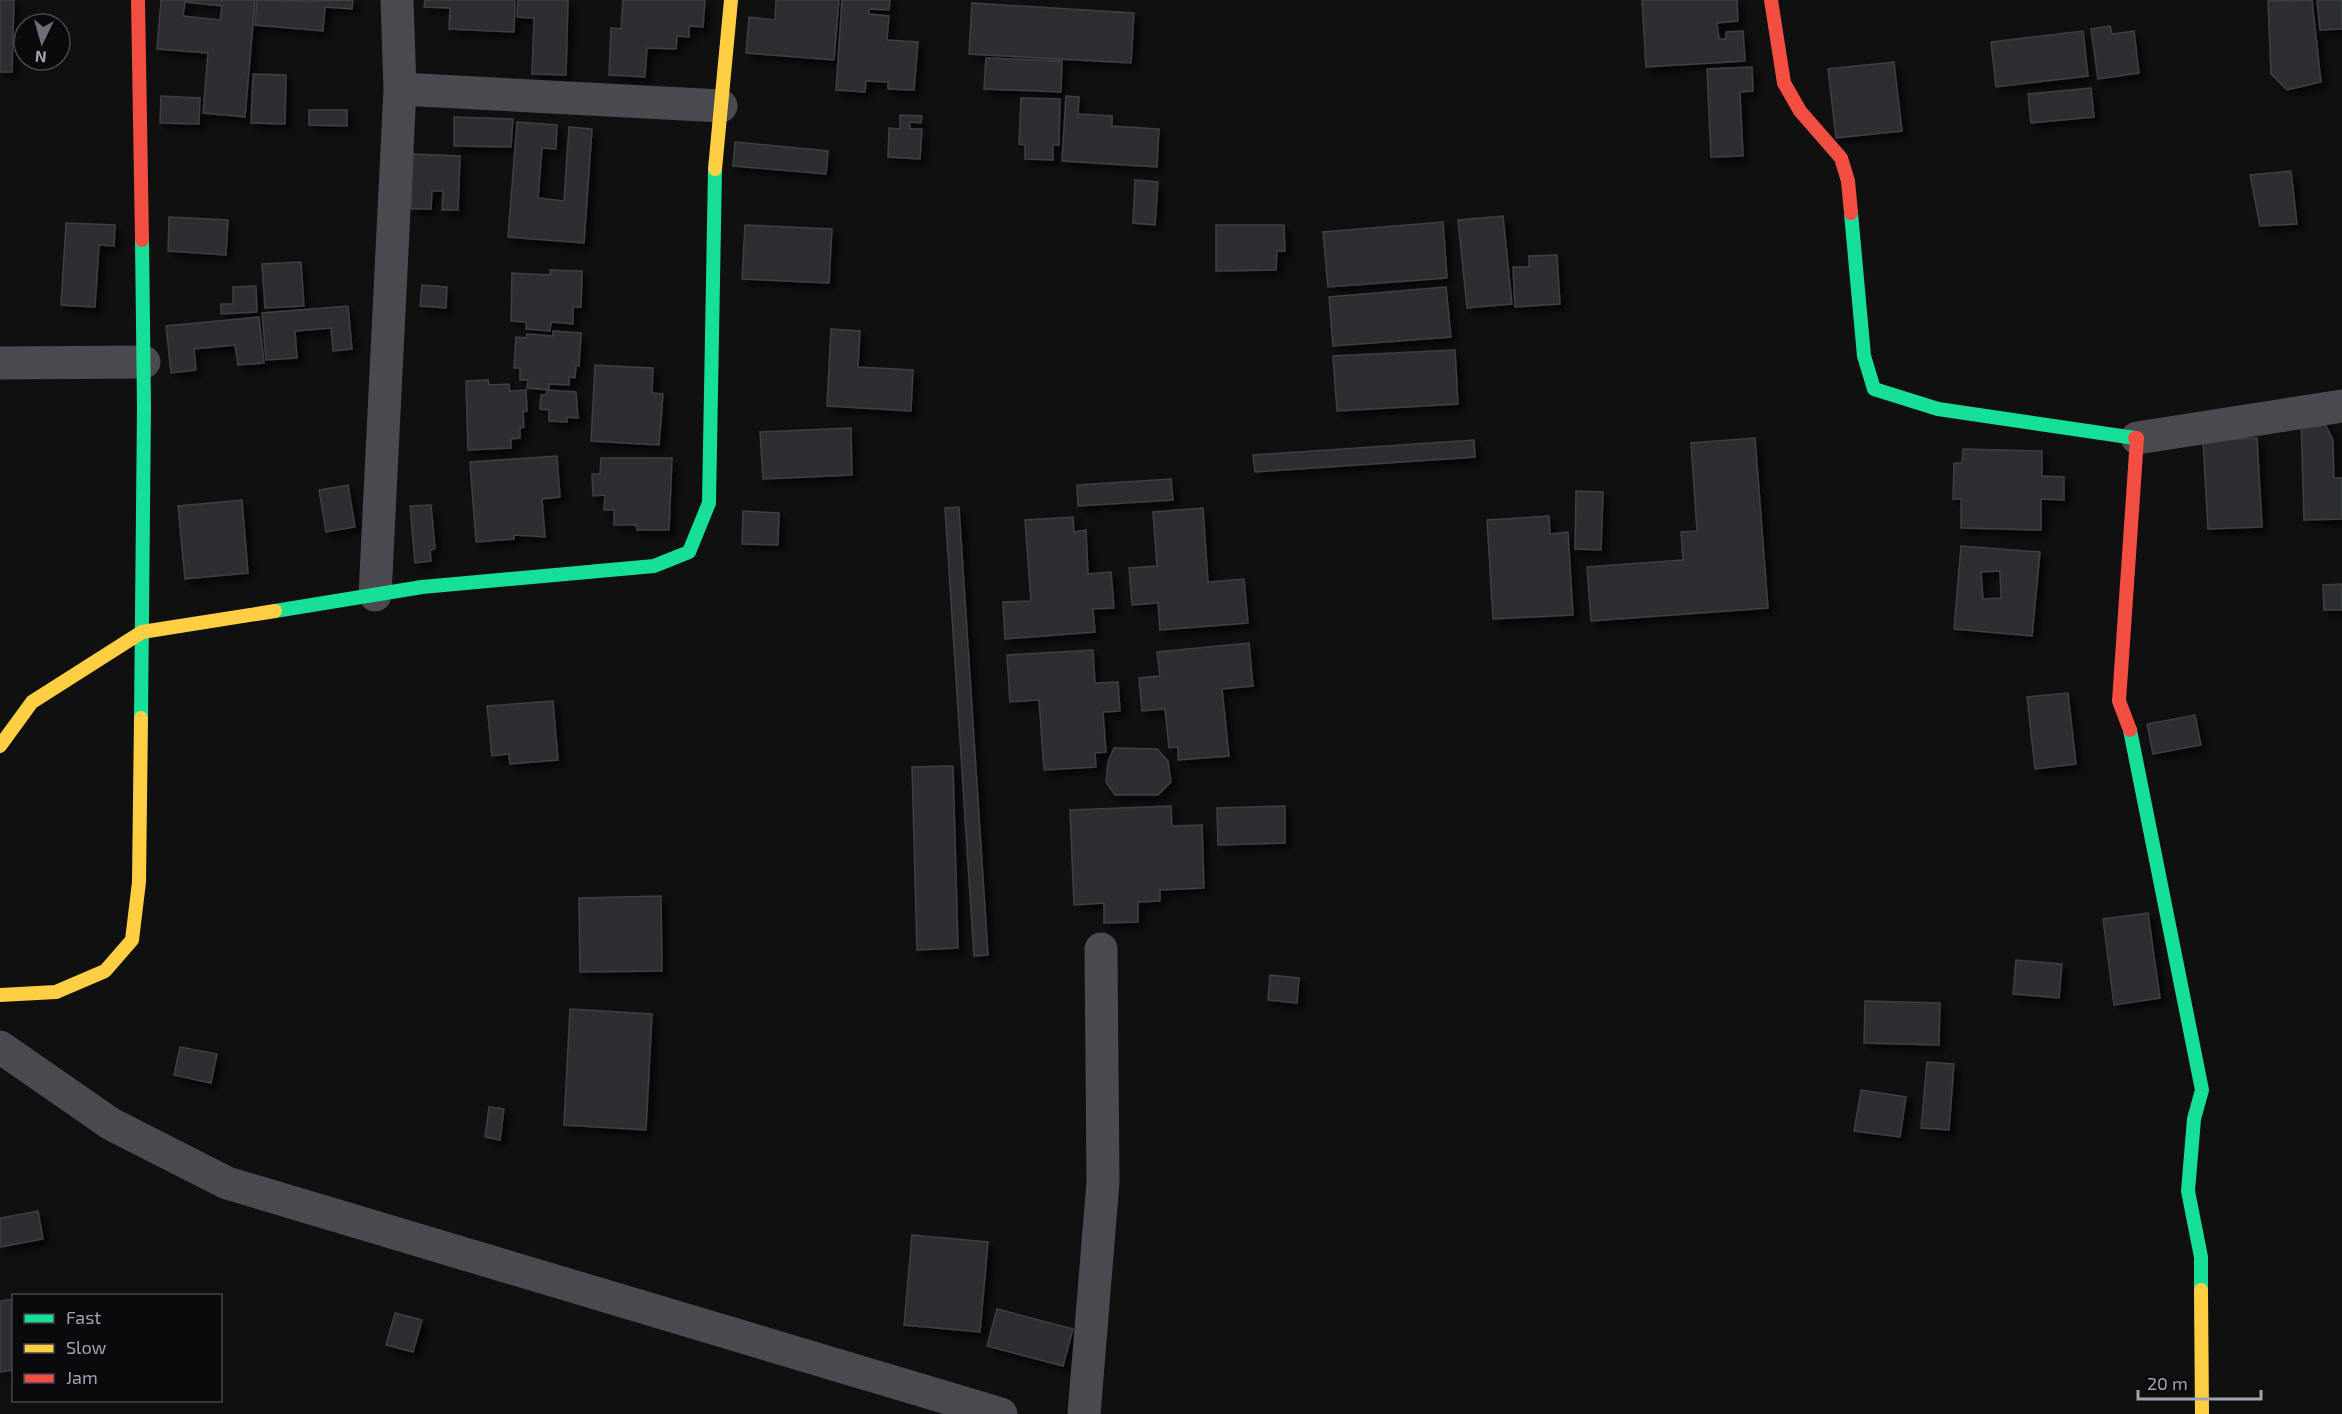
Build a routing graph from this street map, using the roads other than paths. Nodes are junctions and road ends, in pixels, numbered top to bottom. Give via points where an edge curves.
1 (138, 0) edge
2 (397, 0) edge
3 (730, 0) edge
4 (1771, 0) edge
5 (399, 89) junction
6 (721, 106) junction
7 (144, 362) junction
8 (0, 363) edge
9 (2342, 406) edge
10 (2137, 438) junction
11 (375, 595) junction
12 (142, 632) junction
13 (0, 746) edge
14 (1101, 949) dead end
15 (0, 995) edge
16 (0, 1047) edge
17 (1001, 1414) edge
18 (1084, 1414) edge
19 (2202, 1414) edge

1 - 7 street
2 - 5 street
3 - 6 street
4 - 10 street via 1784,83 1800,111 1841,158 1848,181 1864,356 1874,389 1938,409
5 - 6 street
5 - 11 street
6 - 11 street via 714,181 710,503 689,552 654,567 423,587
7 - 8 street
7 - 12 street
9 - 10 street
10 - 19 street via 2119,702 2129,725 2202,1090 2194,1119 2188,1191 2201,1257
11 - 12 street
12 - 13 street via 32,702
12 - 15 street via 139,882 132,940 105,972 56,993
14 - 18 street via 1102,1182
16 - 17 street via 111,1124 226,1183

